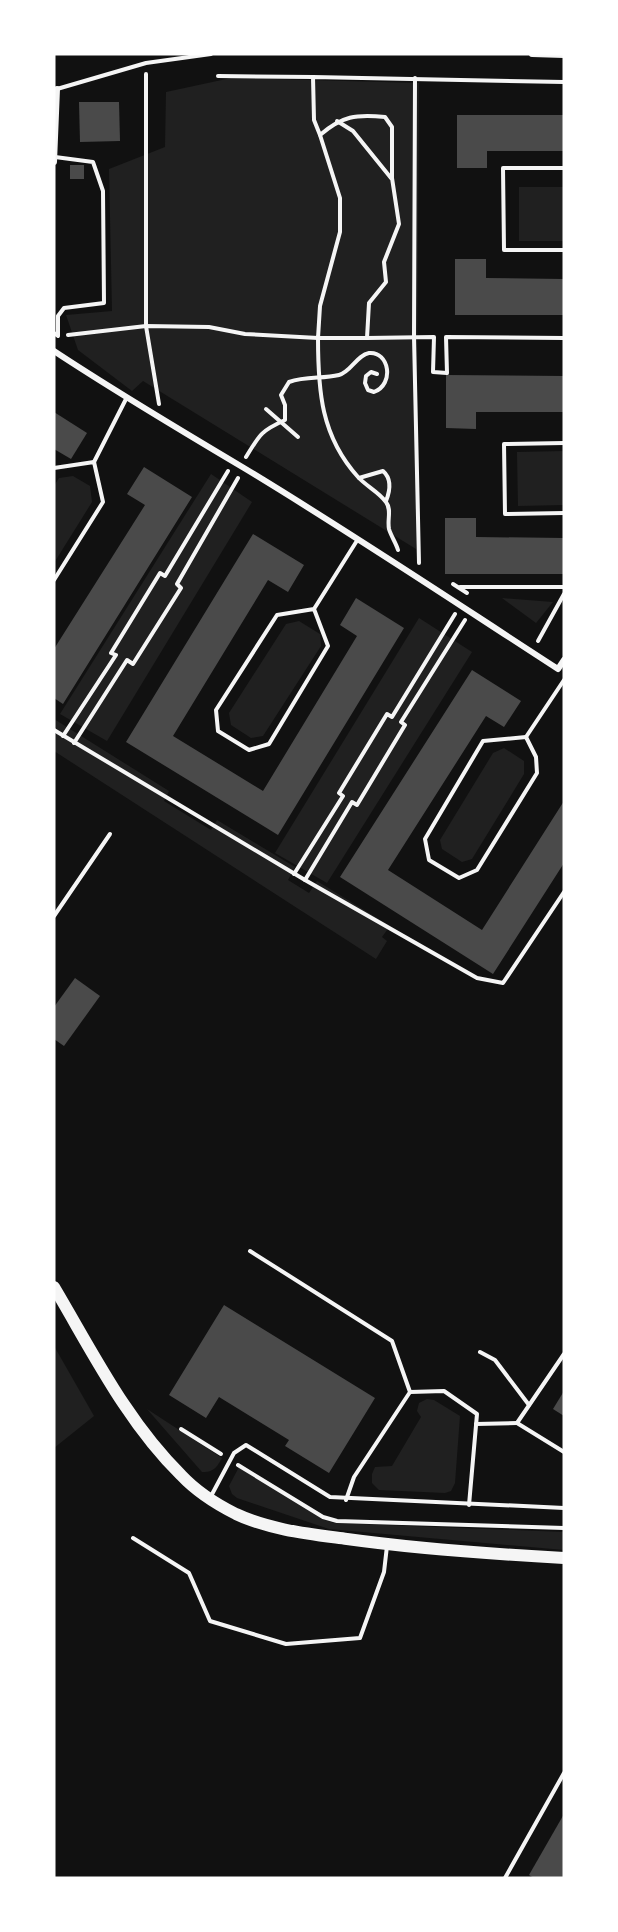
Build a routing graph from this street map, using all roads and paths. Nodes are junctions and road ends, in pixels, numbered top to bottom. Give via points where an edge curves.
1 (211, 54) edge
2 (532, 54) edge
3 (564, 55) edge
4 (146, 63) junction
5 (218, 76) dead end
6 (313, 77) junction
7 (415, 78) junction
8 (564, 82) edge
9 (57, 88) joint
10 (336, 121) junction
11 (320, 135) junction
12 (55, 159) edge
13 (564, 168) edge
14 (392, 178) junction
15 (564, 250) edge
16 (146, 326) junction
17 (56, 334) edge
18 (414, 337) junction
19 (318, 338) junction
20 (366, 338) junction
21 (564, 338) edge
22 (54, 351) edge
23 (376, 374) dead end
24 (318, 376) junction
25 (126, 399) junction
26 (159, 405) dead end
27 (266, 409) dead end
28 (280, 422) junction
29 (298, 437) dead end
30 (564, 443) edge
31 (94, 462) junction
32 (233, 462) junction
33 (54, 468) edge
34 (243, 468) junction
35 (359, 478) junction
36 (385, 501) junction
37 (564, 513) edge
38 (358, 539) junction
39 (426, 567) dead end
40 (407, 570) junction
41 (54, 579) edge
42 (451, 582) dead end
43 (459, 587) junction
44 (564, 587) edge
45 (469, 594) dead end
46 (564, 594) edge
47 (460, 606) junction
48 (314, 609) junction
49 (470, 612) junction
50 (528, 635) dead end
51 (564, 660) edge
52 (558, 669) junction
53 (564, 674) edge
54 (564, 680) edge
55 (54, 730) edge
56 (63, 736) junction
57 (526, 737) junction
58 (74, 743) junction
59 (110, 834) dead end
60 (294, 874) junction
61 (305, 880) junction
62 (564, 892) edge
63 (54, 916) edge
64 (250, 1251) dead end
65 (54, 1287) edge
66 (480, 1352) dead end
67 (564, 1354) edge
68 (410, 1392) junction
69 (529, 1405) junction
70 (517, 1423) junction
71 (476, 1424) junction
72 (564, 1452) edge
73 (209, 1499) junction
74 (346, 1500) junction
75 (469, 1505) junction
76 (564, 1508) edge
77 (133, 1538) dead end
78 (387, 1545) junction
79 (564, 1558) edge
80 (564, 1773) edge
81 (505, 1878) edge

1 - 4 lane
2 - 3 street
4 - 9 lane
4 - 16 path
5 - 6 path
6 - 7 path
6 - 11 path via 315,120
7 - 8 path
7 - 18 path
9 - 12 street
10 - 11 path
10 - 14 path via 353,131
10 - 14 path via 355,116 385,117 392,127
11 - 19 path via 340,198 340,232 320,306
12 - 17 lane via 93,162 103,191 104,303 64,308 58,316
13 - 15 lane via 503,168 503,180 504,250
14 - 20 path via 399,224 384,262 386,282 369,303
16 - 17 path
16 - 19 path via 208,327 245,334
16 - 26 path
18 - 20 path
18 - 21 path via 434,337 433,372 447,373 446,337
18 - 39 path via 417,562
19 - 20 path
19 - 24 path
22 - 25 street
23 - 24 path via 366,376 365,383 374,392 384,386 388,377 382,358 367,353 340,375
24 - 28 path via 289,382 281,395 286,414
24 - 35 path via 322,416 335,444
25 - 31 lane
25 - 32 street
27 - 28 path
28 - 29 path
28 - 34 path via 271,424 259,435
30 - 37 lane via 504,444 505,514
31 - 33 lane
31 - 41 lane via 103,502
32 - 34 street
32 - 56 path via 165,576 160,573 111,653 116,655
34 - 38 street
34 - 58 path via 177,584 181,588 133,664 127,660
35 - 36 path
35 - 36 path via 383,471 390,486
36 - 40 path via 389,528
38 - 40 street
38 - 48 lane
40 - 47 street
42 - 43 path
43 - 44 path
43 - 45 path
46 - 50 path via 538,642
47 - 49 street
47 - 60 path via 392,717 387,714 339,793 343,796
48 - 48 lane via 277,615 216,710 218,731 249,750 268,744 328,646
49 - 52 street
49 - 61 path via 401,722 405,725 357,805 352,802
51 - 52 street
52 - 53 lane
54 - 57 lane
55 - 56 path
56 - 58 path
57 - 57 lane via 483,741 424,839 429,860 459,878 477,870 537,773 536,757
58 - 60 path
59 - 63 lane
60 - 61 path
61 - 62 path via 477,978 502,983
64 - 68 lane via 392,1341
65 - 73 main road via 111,1384 149,1437 181,1475
66 - 69 lane via 495,1360
67 - 69 lane
68 - 71 lane via 444,1391 477,1414
68 - 74 lane via 354,1477
69 - 70 lane
70 - 71 lane
70 - 72 lane
71 - 75 lane
73 - 74 lane via 234,1453 246,1445 330,1497
73 - 78 main road via 237,1514 295,1532
74 - 75 lane
75 - 76 lane
77 - 78 lane via 189,1573 210,1621 286,1644 360,1638 384,1572
78 - 79 main road
80 - 81 lane

